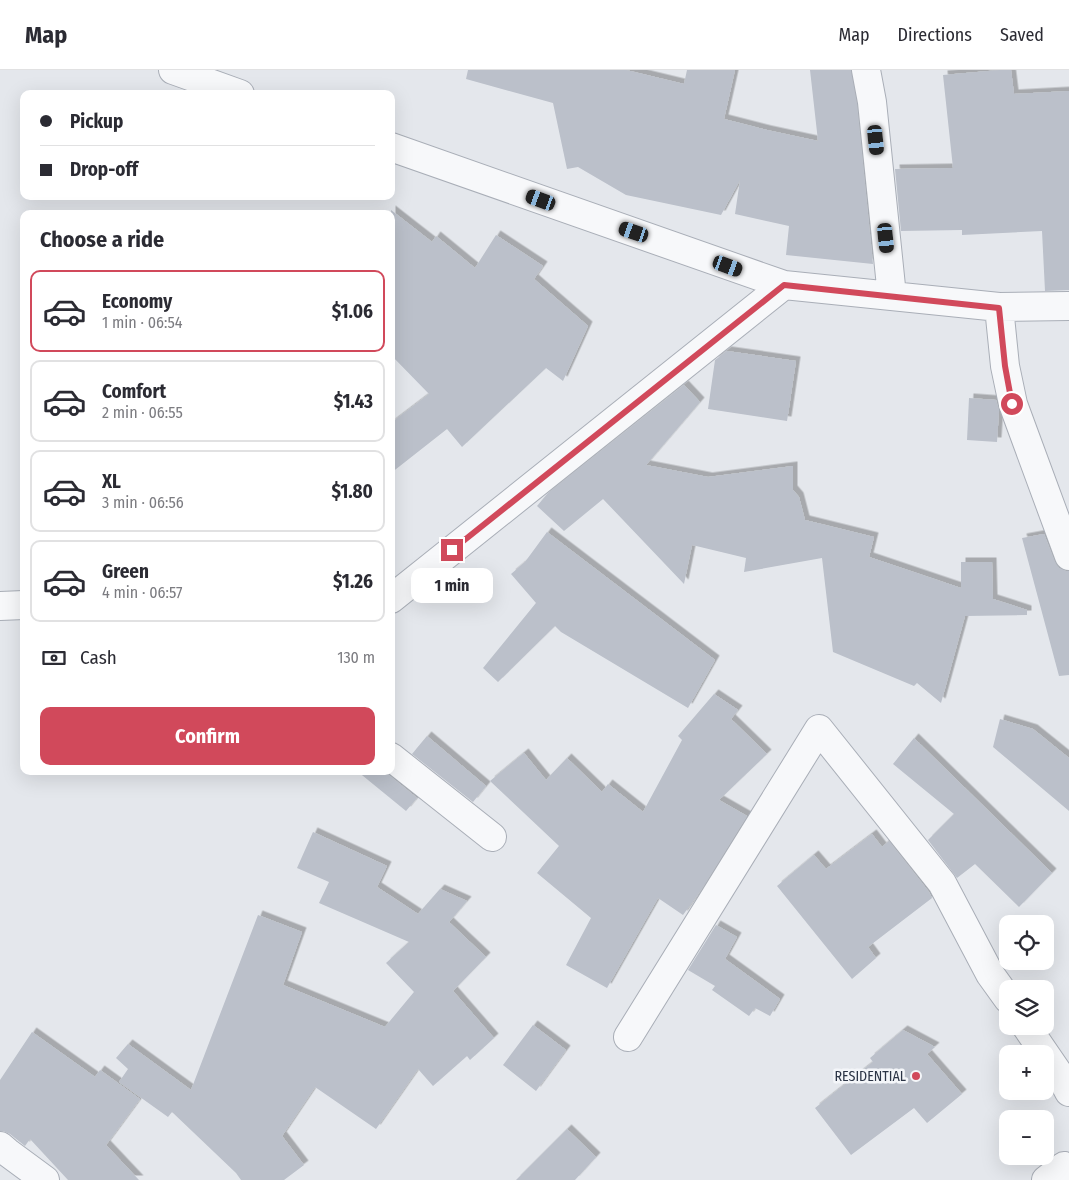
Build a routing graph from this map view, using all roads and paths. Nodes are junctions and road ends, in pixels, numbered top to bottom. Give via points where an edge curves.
1 (173, 70) edge
2 (866, 70) edge
3 (229, 90) edge
4 (395, 148) edge
5 (784, 285) junction
6 (892, 296) junction
7 (1069, 306) edge
8 (999, 308) junction
9 (1069, 556) edge
10 (395, 596) edge
11 (20, 605) edge
12 (0, 606) edge
13 (395, 760) edge
14 (492, 837) dead end
15 (999, 986) edge
16 (1032, 1035) edge
17 (628, 1037) dead end
18 (1069, 1092) edge
19 (0, 1146) edge
20 (45, 1180) edge

1 - 3 street
2 - 6 street
4 - 5 street
5 - 6 street
5 - 10 street
6 - 8 street
7 - 8 street
8 - 9 street via 1012,404
11 - 12 street
13 - 14 street
15 - 17 street via 942,883 819,729
16 - 18 street
19 - 20 street

